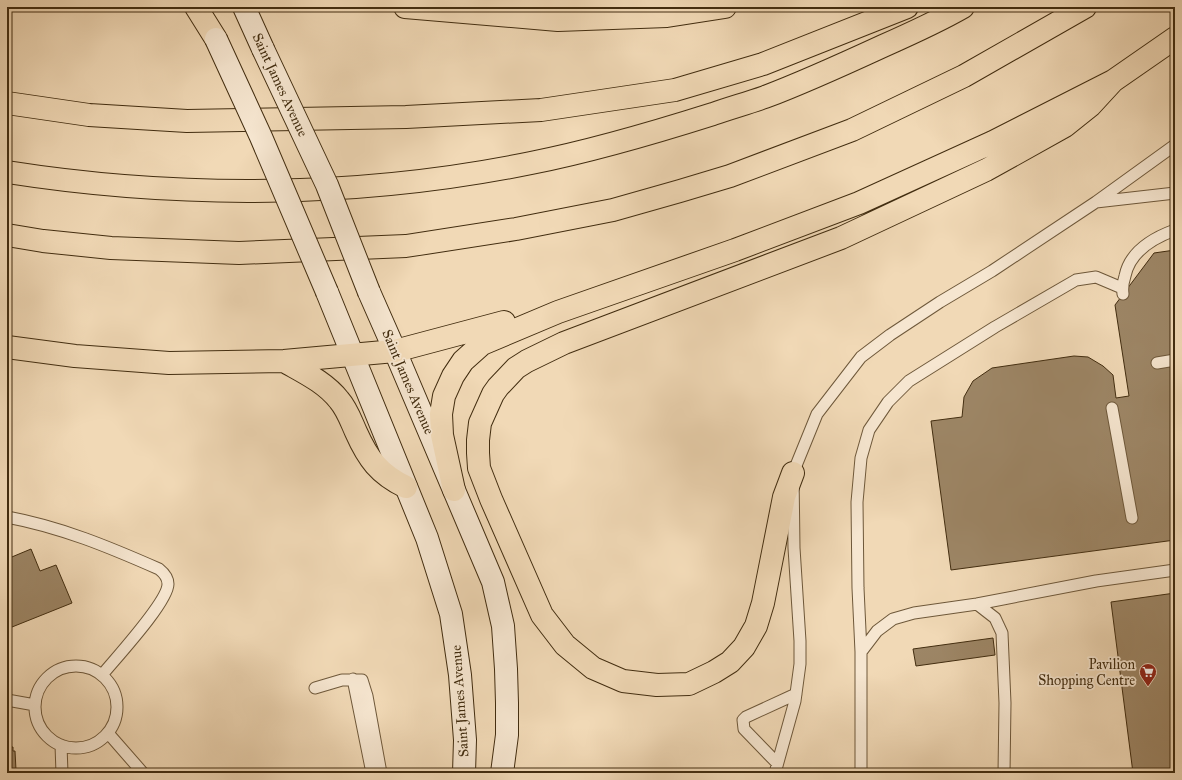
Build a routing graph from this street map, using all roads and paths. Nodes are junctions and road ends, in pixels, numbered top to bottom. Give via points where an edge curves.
1 (196, 7) edge
2 (202, 7) edge
3 (244, 7) edge
4 (405, 7) edge
5 (724, 7) edge
6 (907, 7) edge
7 (964, 7) edge
8 (1085, 7) edge
9 (1175, 38) edge
10 (216, 40) junction
11 (1113, 81) junction
12 (7, 103) edge
13 (1175, 146) edge
14 (7, 172) edge
15 (1175, 193) edge
16 (1096, 202) junction
17 (1175, 230) edge
18 (7, 235) edge
19 (558, 312) junction
20 (7, 347) edge
21 (395, 351) junction
22 (352, 356) junction
23 (1175, 360) edge
24 (284, 361) junction
25 (1158, 363) dead end
26 (1112, 408) dead end
27 (793, 473) junction
28 (406, 487) junction
29 (454, 490) junction
30 (7, 517) edge
31 (1132, 518) dead end
32 (1175, 570) edge
33 (977, 604) junction
34 (861, 652) junction
35 (102, 675) junction
36 (352, 680) junction
37 (316, 688) dead end
38 (796, 694) junction
39 (7, 700) edge
40 (35, 705) junction
41 (108, 733) junction
42 (507, 735) junction
43 (61, 745) junction
44 (776, 768) edge
45 (62, 773) edge
46 (143, 773) edge
47 (372, 773) edge
48 (381, 773) edge
49 (464, 773) edge
50 (502, 773) edge
51 (518, 773) edge
52 (861, 773) edge
53 (1004, 773) edge

1 - 10 highway
2 - 10 main road, Saint James Avenue
3 - 21 main road, Saint James Avenue, bridge via 327,185
4 - 5 highway via 558,20 667,16
6 - 12 highway via 763,64 674,90 541,110 406,117 187,121 89,115
7 - 14 highway via 836,68 764,97 650,134 528,164 375,185 279,191 195,190 116,185
8 - 18 highway via 964,76 852,130 730,176 613,210 516,230 406,246 247,253 111,248
9 - 11 highway
10 - 22 main road, Saint James Avenue, bridge via 261,137
11 - 19 highway via 993,142 859,203 728,253
11 - 27 highway via 1090,106 1065,126 979,173 841,238 564,343 527,361 516,368 498,387 486,408 479,428 479,468 542,615 565,645 593,668 623,681 657,686 689,684 730,662 744,647 756,626 763,602 784,497
13 - 16 lane
15 - 16 lane
16 - 27 lane via 940,302 861,357 816,414
17 - 34 lane via 1158,236 1132,258 1126,269 1123,291 1096,277 1076,280 909,381 888,402 869,430 861,458 857,502
19 - 21 highway via 503,322
19 - 29 highway via 482,344 463,361 453,376 444,396 441,414 442,435
20 - 24 highway via 76,356 168,363
21 - 22 highway
21 - 29 main road, Saint James Avenue
22 - 24 highway
22 - 28 main road, Saint James Avenue
23 - 25 lane
24 - 28 highway via 330,390 348,414 370,458 391,480
26 - 31 lane
27 - 38 lane via 794,555 800,641
28 - 49 main road, Saint James Avenue via 427,538 451,614 461,682 465,740
29 - 42 main road, Saint James Avenue via 493,582 503,626
30 - 35 lane via 69,532 164,572 168,586 164,597 139,632
32 - 33 lane via 1096,581
33 - 34 lane via 914,613 893,619 877,631
33 - 53 lane via 995,618 1002,633
34 - 52 lane
35 - 40 lane via 78,666 54,673 44,681
35 - 41 lane via 115,696 117,709 115,722
36 - 37 lane via 342,680
36 - 47 lane
36 - 48 lane via 362,680 367,696
38 - 44 lane
38 - 44 lane via 743,720 744,729
39 - 40 lane
40 - 43 lane via 41,729 50,739
41 - 43 lane via 87,747
41 - 46 lane
42 - 50 main road, Saint James Avenue
42 - 51 main road
43 - 45 lane

